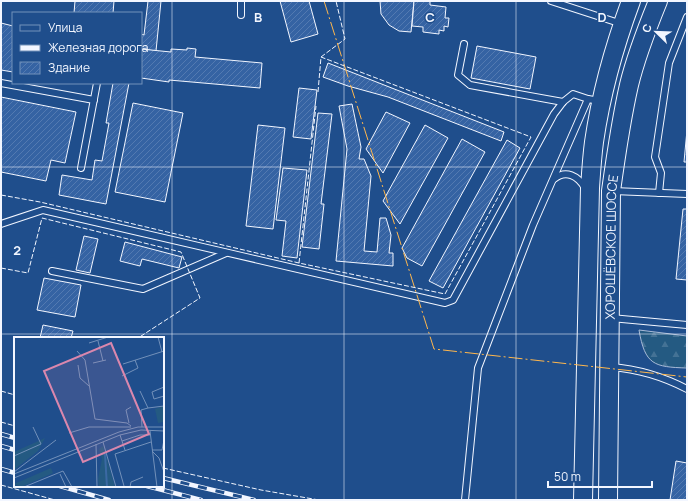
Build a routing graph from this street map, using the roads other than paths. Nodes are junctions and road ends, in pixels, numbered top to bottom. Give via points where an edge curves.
1 (241, 1) edge
2 (551, 1) edge
3 (631, 1) edge
4 (658, 1) edge
5 (241, 15) dead end
6 (687, 17) edge
7 (622, 24) junction
8 (464, 44) dead end
9 (1, 83) edge
10 (97, 84) edge
11 (94, 100) junction
12 (595, 100) junction
13 (563, 102) junction
14 (81, 168) dead end
15 (552, 180) junction
16 (611, 191) junction
17 (659, 193) junction
18 (687, 194) edge
19 (590, 196) junction
20 (1, 224) edge
21 (226, 253) junction
22 (52, 271) dead end
23 (610, 318) junction
24 (687, 325) edge
25 (610, 367) junction
26 (687, 389) edge
27 (465, 500) edge
28 (583, 500) edge
29 (608, 500) edge

1 - 5 lane
2 - 7 lane
3 - 7 main road, ХОРОШЁВСКОЕ ШОССЕ
4 - 16 main road, ХОРОШЁВСКОЕ ШОССЕ via 629,84
6 - 17 lane via 669,63 655,157 661,173
7 - 12 main road, ХОРОШЁВСКОЕ ШОССЕ
8 - 13 lane via 458,76 470,86
9 - 11 lane
10 - 11 lane
11 - 14 lane
12 - 13 lane via 573,94
12 - 15 lane
12 - 19 main road, ХОРОШЁВСКОЕ ШОССЕ
13 - 21 lane via 554,114 453,300 445,303
15 - 19 lane via 559,175 573,176
15 - 27 lane via 478,368
16 - 17 lane
16 - 23 main road, ХОРОШЁВСКОЕ ШОССЕ
17 - 18 lane
19 - 28 main road, ХОРОШЁВСКОЕ ШОССЕ
20 - 21 lane via 43,210
21 - 22 lane via 143,289
23 - 24 lane
23 - 25 main road, ХОРОШЁВСКОЕ ШОССЕ
25 - 26 lane via 628,368
25 - 29 main road, ХОРОШЁВСКОЕ ШОССЕ

